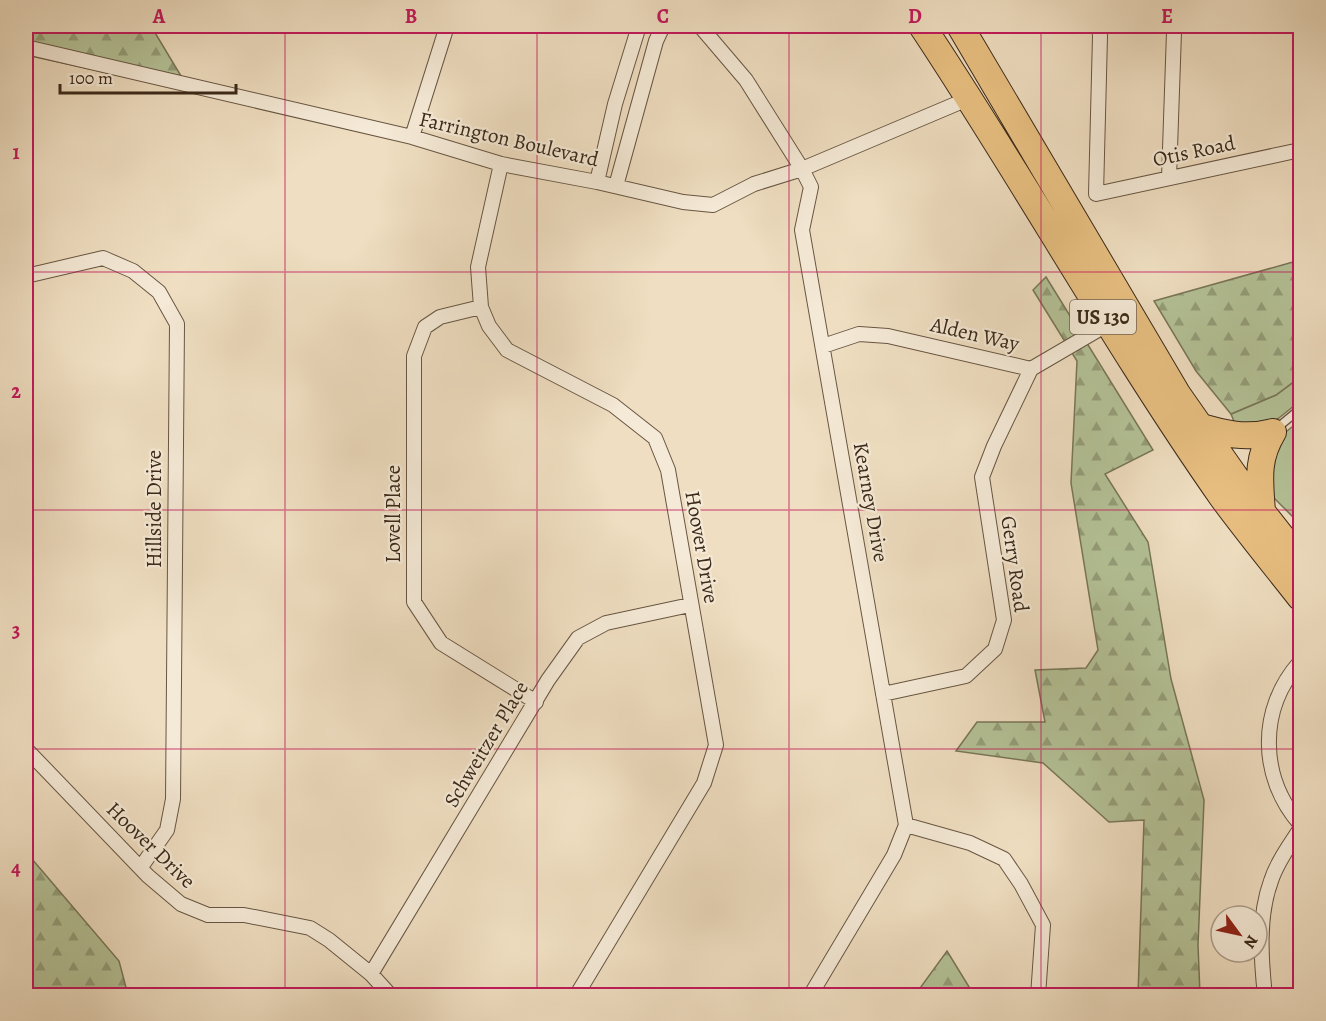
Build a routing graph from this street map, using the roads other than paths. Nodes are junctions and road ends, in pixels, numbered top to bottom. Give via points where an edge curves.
1 (447, 26) edge
2 (639, 26) edge
3 (663, 26) edge
4 (700, 26) edge
5 (922, 26) edge
6 (960, 26) edge
7 (1099, 26) edge
8 (1172, 26) edge
9 (26, 47) edge
10 (970, 98) junction
11 (412, 137) junction
12 (1300, 150) edge
13 (501, 164) junction
14 (802, 169) junction
15 (1169, 178) junction
16 (597, 182) junction
17 (616, 186) junction
18 (26, 276) edge
19 (481, 307) junction
20 (1108, 324) junction
21 (823, 346) junction
22 (1031, 369) junction
23 (1300, 409) edge
24 (1198, 426) junction
25 (1273, 432) junction
26 (1267, 519) junction
27 (1300, 550) edge
28 (1300, 560) edge
29 (1300, 597) edge
30 (690, 605) junction
31 (1300, 662) edge
32 (883, 694) junction
33 (536, 702) junction
34 (26, 749) edge
35 (1300, 824) edge
36 (906, 825) junction
37 (1300, 829) edge
38 (141, 867) junction
39 (371, 974) junction
40 (391, 996) edge
41 (576, 996) edge
42 (810, 996) edge
43 (1038, 996) edge
44 (1265, 996) edge

1 - 11 street
2 - 16 street
3 - 17 street
4 - 14 street, Kearney Drive via 746,80
5 - 10 highway, US 130
6 - 24 highway, US 130
7 - 15 street, Otis Road via 1096,194
8 - 15 street
9 - 11 street, Farrington Boulevard
10 - 14 street, Farrington Boulevard
10 - 20 highway, US 130
11 - 13 street, Farrington Boulevard
12 - 15 street, Otis Road
13 - 16 street, Farrington Boulevard
13 - 19 street, Hoover Drive via 478,267
14 - 17 street, Farrington Boulevard via 754,184 713,205 682,202
14 - 21 street, Kearney Drive via 811,187 802,230
16 - 17 street, Farrington Boulevard
18 - 38 street, Hillside Drive via 103,258 134,271 159,292 177,324 173,800 167,830
19 - 30 street, Hoover Drive via 507,350 613,405 655,438 668,470
19 - 33 street, Lovell Place via 440,317 425,327 414,356 414,602 441,643
20 - 22 street, Alden Way
20 - 29 highway, US 130 via 1223,498
21 - 22 street, Alden Way via 859,334 888,336
21 - 32 street, Kearney Drive
22 - 32 street, Gerry Road via 982,477 1004,620 995,649 966,676
23 - 25 lane
24 - 25 highway via 1235,436
24 - 26 highway, US 130
25 - 26 highway via 1263,450 1260,467
26 - 27 highway, US 130
26 - 28 highway
30 - 33 street, Schweitzer Place via 606,623 578,638
30 - 41 street, Hoover Drive via 716,745 704,783
31 - 35 street via 1278,696 1268,738 1276,786
32 - 36 street, Kearney Drive
33 - 39 street, Schweitzer Place
34 - 38 street, Hoover Drive
36 - 42 street via 894,855
36 - 43 street via 969,843 1004,859 1043,925
37 - 44 street via 1268,889 1261,946
38 - 39 street, Hoover Drive via 181,904 208,915 244,915 310,928
39 - 40 street, Hoover Drive

